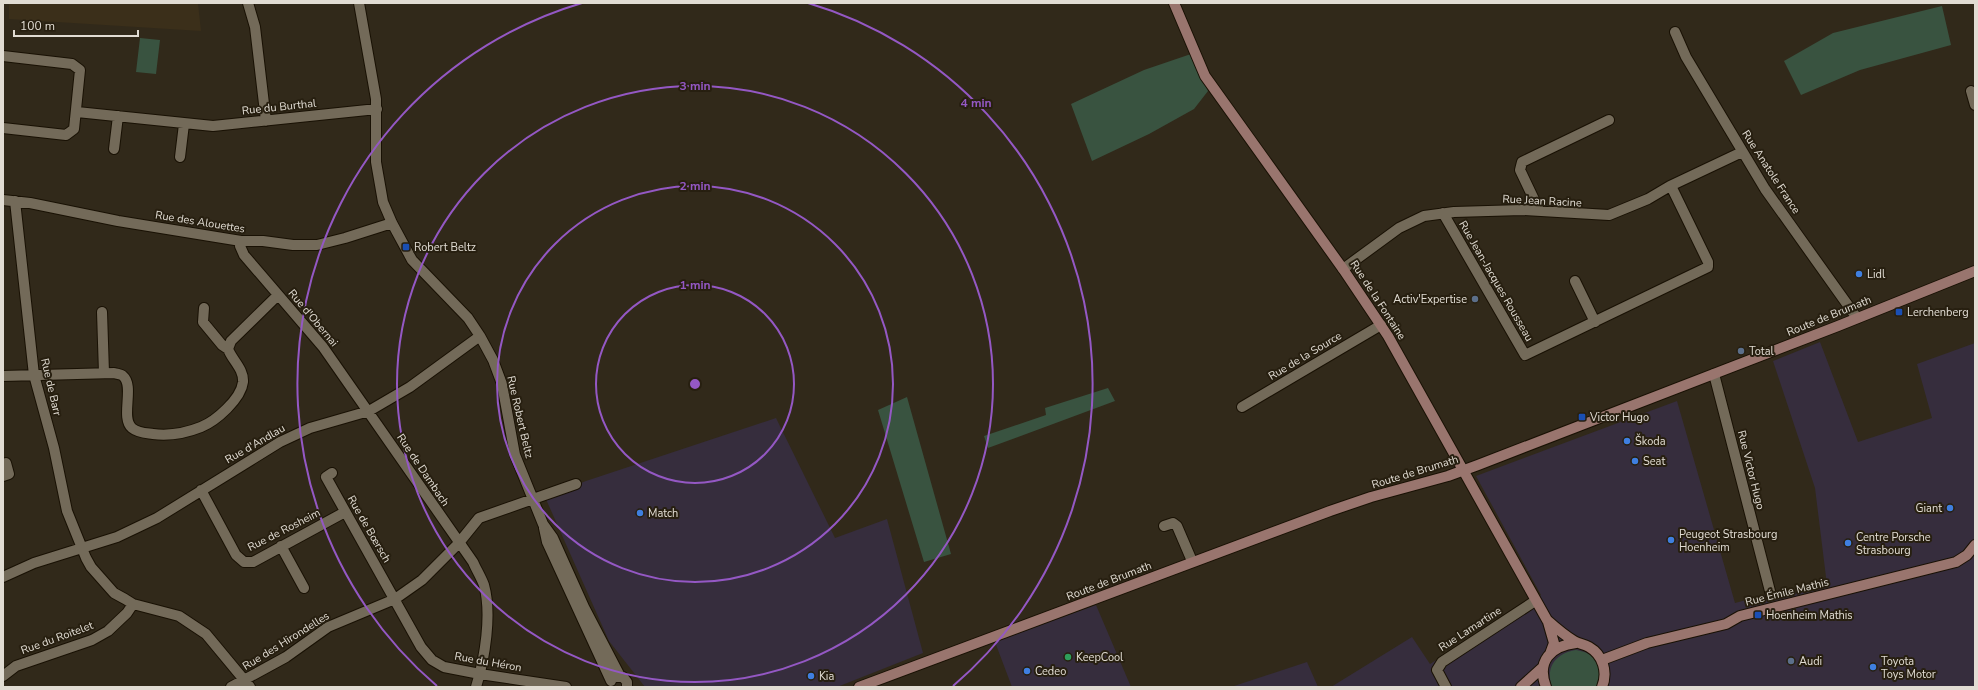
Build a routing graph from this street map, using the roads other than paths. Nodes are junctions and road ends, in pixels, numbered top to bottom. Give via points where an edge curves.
1 (248, 3) edge
2 (359, 3) edge
3 (1174, 3) edge
4 (1675, 32) dead end
5 (3, 56) edge
6 (1971, 91) dead end
7 (1975, 105) edge
8 (377, 109) junction
9 (77, 112) junction
10 (118, 116) junction
11 (1609, 120) dead end
12 (266, 121) junction
13 (184, 124) junction
14 (3, 128) edge
15 (114, 149) dead end
16 (1742, 152) junction
17 (180, 157) dead end
18 (1672, 186) junction
19 (3, 200) edge
20 (15, 202) junction
21 (1539, 210) junction
22 (1443, 213) junction
23 (392, 223) junction
24 (241, 241) junction
25 (1343, 269) junction
26 (1975, 271) edge
27 (1575, 280) dead end
28 (278, 295) junction
29 (204, 308) dead end
30 (102, 312) dead end
31 (1857, 318) junction
32 (1595, 322) junction
33 (1381, 325) junction
34 (480, 336) junction
35 (228, 349) junction
36 (104, 373) junction
37 (1714, 374) junction
38 (34, 375) junction
39 (3, 376) edge
40 (1242, 407) dead end
41 (369, 411) junction
42 (6, 463) dead end
43 (1462, 470) junction
44 (332, 473) dead end
45 (3, 476) edge
46 (576, 484) dead end
47 (201, 490) junction
48 (532, 499) junction
49 (345, 512) junction
50 (1164, 526) dead end
51 (458, 544) junction
52 (1975, 545) edge
53 (281, 546) junction
54 (82, 549) junction
55 (1192, 561) junction
56 (3, 577) edge
57 (304, 588) dead end
58 (1771, 595) dead end
59 (395, 598) junction
60 (1536, 601) junction
61 (133, 604) junction
62 (1547, 620) junction
63 (1576, 643) junction
64 (1550, 654) junction
65 (1602, 660) junction
66 (1543, 667) junction
67 (480, 674) junction
68 (3, 676) edge
69 (612, 683) edge
70 (247, 684) edge
71 (231, 687) edge
72 (476, 687) edge
73 (566, 687) edge
74 (627, 687) edge
75 (858, 687) edge
76 (1446, 687) edge
77 (1521, 687) edge
78 (1529, 687) edge
79 (1546, 687) edge
80 (1602, 687) edge

1 - 12 street via 255,27
2 - 8 street, Rue Robert Beltz
3 - 25 street, Rue de la Fontaine via 1204,76
4 - 16 street, Rue Anatole France via 1686,57
5 - 9 street via 72,64 80,70
6 - 7 street
8 - 12 street, Rue du Burthal
8 - 23 street, Rue Robert Beltz via 378,179 383,202
9 - 10 street, Rue du Burthal
9 - 14 street via 74,129 66,135
10 - 13 street, Rue du Burthal
10 - 15 street
11 - 21 street via 1522,162 1520,170
12 - 13 street, Rue du Burthal via 214,126
13 - 17 street
16 - 18 street, Rue Jean Racine
16 - 31 street, Rue Anatole France via 1765,189
18 - 21 street, Rue Jean Racine via 1609,215
18 - 32 street, Rue Jean-Jacques Rousseau via 1708,266
19 - 20 street, Rue des Alouettes
20 - 24 street, Rue des Alouettes
20 - 38 street, Rue de Barr
21 - 22 street, Rue Jean Racine
22 - 25 street, Rue Jean Racine via 1424,216 1406,224
22 - 32 street, Rue Jean-Jacques Rousseau via 1525,355
23 - 24 street, Rue des Alouettes via 317,244
23 - 34 street, Rue Robert Beltz via 412,260 456,304
24 - 28 street, Rue d'Obernai via 240,246 244,255
25 - 33 street, Rue de la Fontaine
26 - 31 street, Route de Brumath
27 - 32 street
28 - 35 street via 231,341
28 - 41 street, Rue d'Obernai via 323,348
29 - 35 street via 203,322
30 - 36 street
31 - 37 street, Route de Brumath
33 - 40 street, Rue de la Source
33 - 43 street, Rue de la Fontaine
34 - 41 street, Rue d'Andlau via 410,387
34 - 48 street, Rue Robert Beltz via 502,384 514,455
35 - 36 street via 239,367 243,381 240,392 228,408 202,427 186,432 162,435 141,433 132,428 128,421 127,383 123,376
36 - 38 street
37 - 43 street, Route de Brumath
37 - 58 street, Rue Victor Hugo
38 - 39 street
38 - 54 street, Rue de Barr via 54,448 67,511
41 - 47 street, Rue d'Andlau via 310,428 280,442
41 - 51 street, Rue de Dambach
42 - 45 street via 9,474
43 - 55 street, Route de Brumath via 1345,506
43 - 60 street, Rue de la Fontaine
44 - 49 street, Rue de Bœrsch via 326,477
46 - 48 street, Rue des Hirondelles
47 - 53 street, Rue de Rosheim via 236,555 244,562 253,562
47 - 54 street, Rue d'Andlau via 157,518 117,537
48 - 51 street, Rue des Hirondelles via 479,518
48 - 69 street, Rue Robert Beltz via 543,524 553,538 584,607
49 - 53 street, Rue de Rosheim
49 - 59 street, Rue de Bœrsch
50 - 55 street via 1173,523 1177,526
51 - 59 street, Rue des Hirondelles via 422,580
51 - 67 street, Rue de Dambach via 473,562 486,594 486,631
52 - 65 street, Rue Émile Mathis via 1967,555 1956,562 1740,616 1726,624 1647,643
53 - 57 street
54 - 56 street, Rue d'Andlau via 34,563
54 - 61 street, Rue de Barr via 91,567 114,593
55 - 75 street, Route de Brumath
59 - 67 street, Rue du Héron via 421,647 432,660 444,667
59 - 70 street, Rue des Hirondelles via 328,627
60 - 62 street, Rue de la Fontaine
60 - 76 street, Rue Lamartine via 1442,662 1437,670
61 - 68 street, Rue du Roitelet via 108,631 92,640 16,666
61 - 70 street, Rue de Barr via 179,616 206,634
62 - 63 street, Rue de la Fontaine
62 - 64 street, Rue de la Fontaine via 1554,643
63 - 64 street, Rue de la Fontaine via 1563,644
63 - 65 street, Rue de la Fontaine via 1588,646
64 - 66 street, Rue de la Fontaine
65 - 80 street via 1605,671
66 - 77 street, Rue de la Fontaine
66 - 79 street
67 - 72 street, Rue de Dambach
67 - 73 street, Rue du Héron
69 - 74 street, Rue Robert Beltz via 625,679
70 - 71 street, Rue des Hirondelles
77 - 78 street

